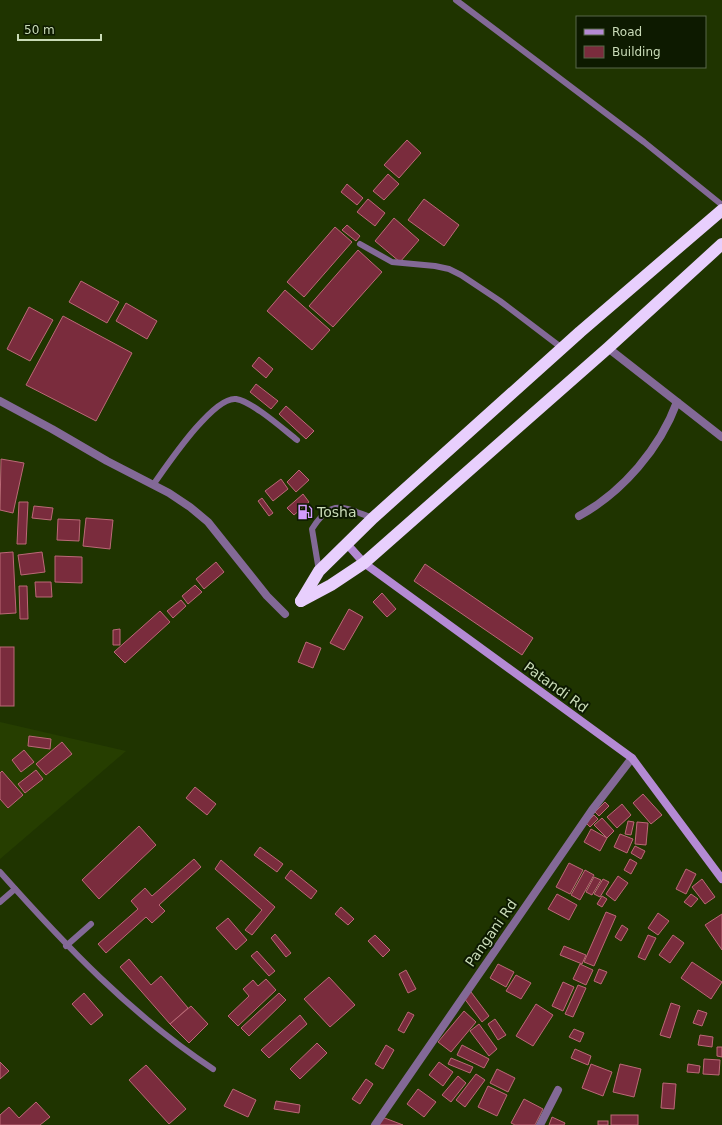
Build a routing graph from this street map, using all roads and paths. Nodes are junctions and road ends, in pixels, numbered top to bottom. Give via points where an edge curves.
1 (456, 0) edge
2 (722, 205) edge
3 (720, 217) edge
4 (360, 244) dead end
5 (722, 244) edge
6 (562, 348) junction
7 (608, 348) junction
8 (0, 401) edge
9 (677, 402) junction
10 (722, 437) edge
11 (297, 440) dead end
12 (153, 485) junction
13 (579, 516) dead end
14 (374, 518) junction
15 (347, 544) junction
16 (364, 563) junction
17 (319, 571) junction
18 (285, 614) dead end
19 (632, 758) junction
20 (0, 872) edge
21 (722, 879) edge
22 (15, 889) junction
23 (0, 902) edge
24 (91, 924) dead end
25 (66, 946) junction
26 (213, 1069) dead end
27 (558, 1090) dead end
28 (375, 1125) edge
29 (540, 1125) edge

1 - 2 lane via 644,142
3 - 6 highway
4 - 6 lane via 392,262 435,266 461,275
5 - 7 highway
6 - 14 highway
7 - 9 street
7 - 16 highway
8 - 12 street
9 - 10 street
9 - 13 street via 669,422 632,474 593,509
11 - 12 lane via 263,413 235,399 228,401 212,411 192,432
12 - 18 street via 185,503 208,522 267,596
14 - 15 highway
14 - 17 lane via 338,506 316,522 312,529
15 - 16 street, Patandi Rd
15 - 17 highway
16 - 17 highway via 301,601
16 - 19 street, Patandi Rd
19 - 21 street, Patandi Rd
19 - 28 street, Pangani Rd via 592,810
20 - 22 lane
22 - 23 lane
22 - 25 lane
24 - 25 lane
25 - 26 lane via 94,974 180,1047
27 - 29 street

